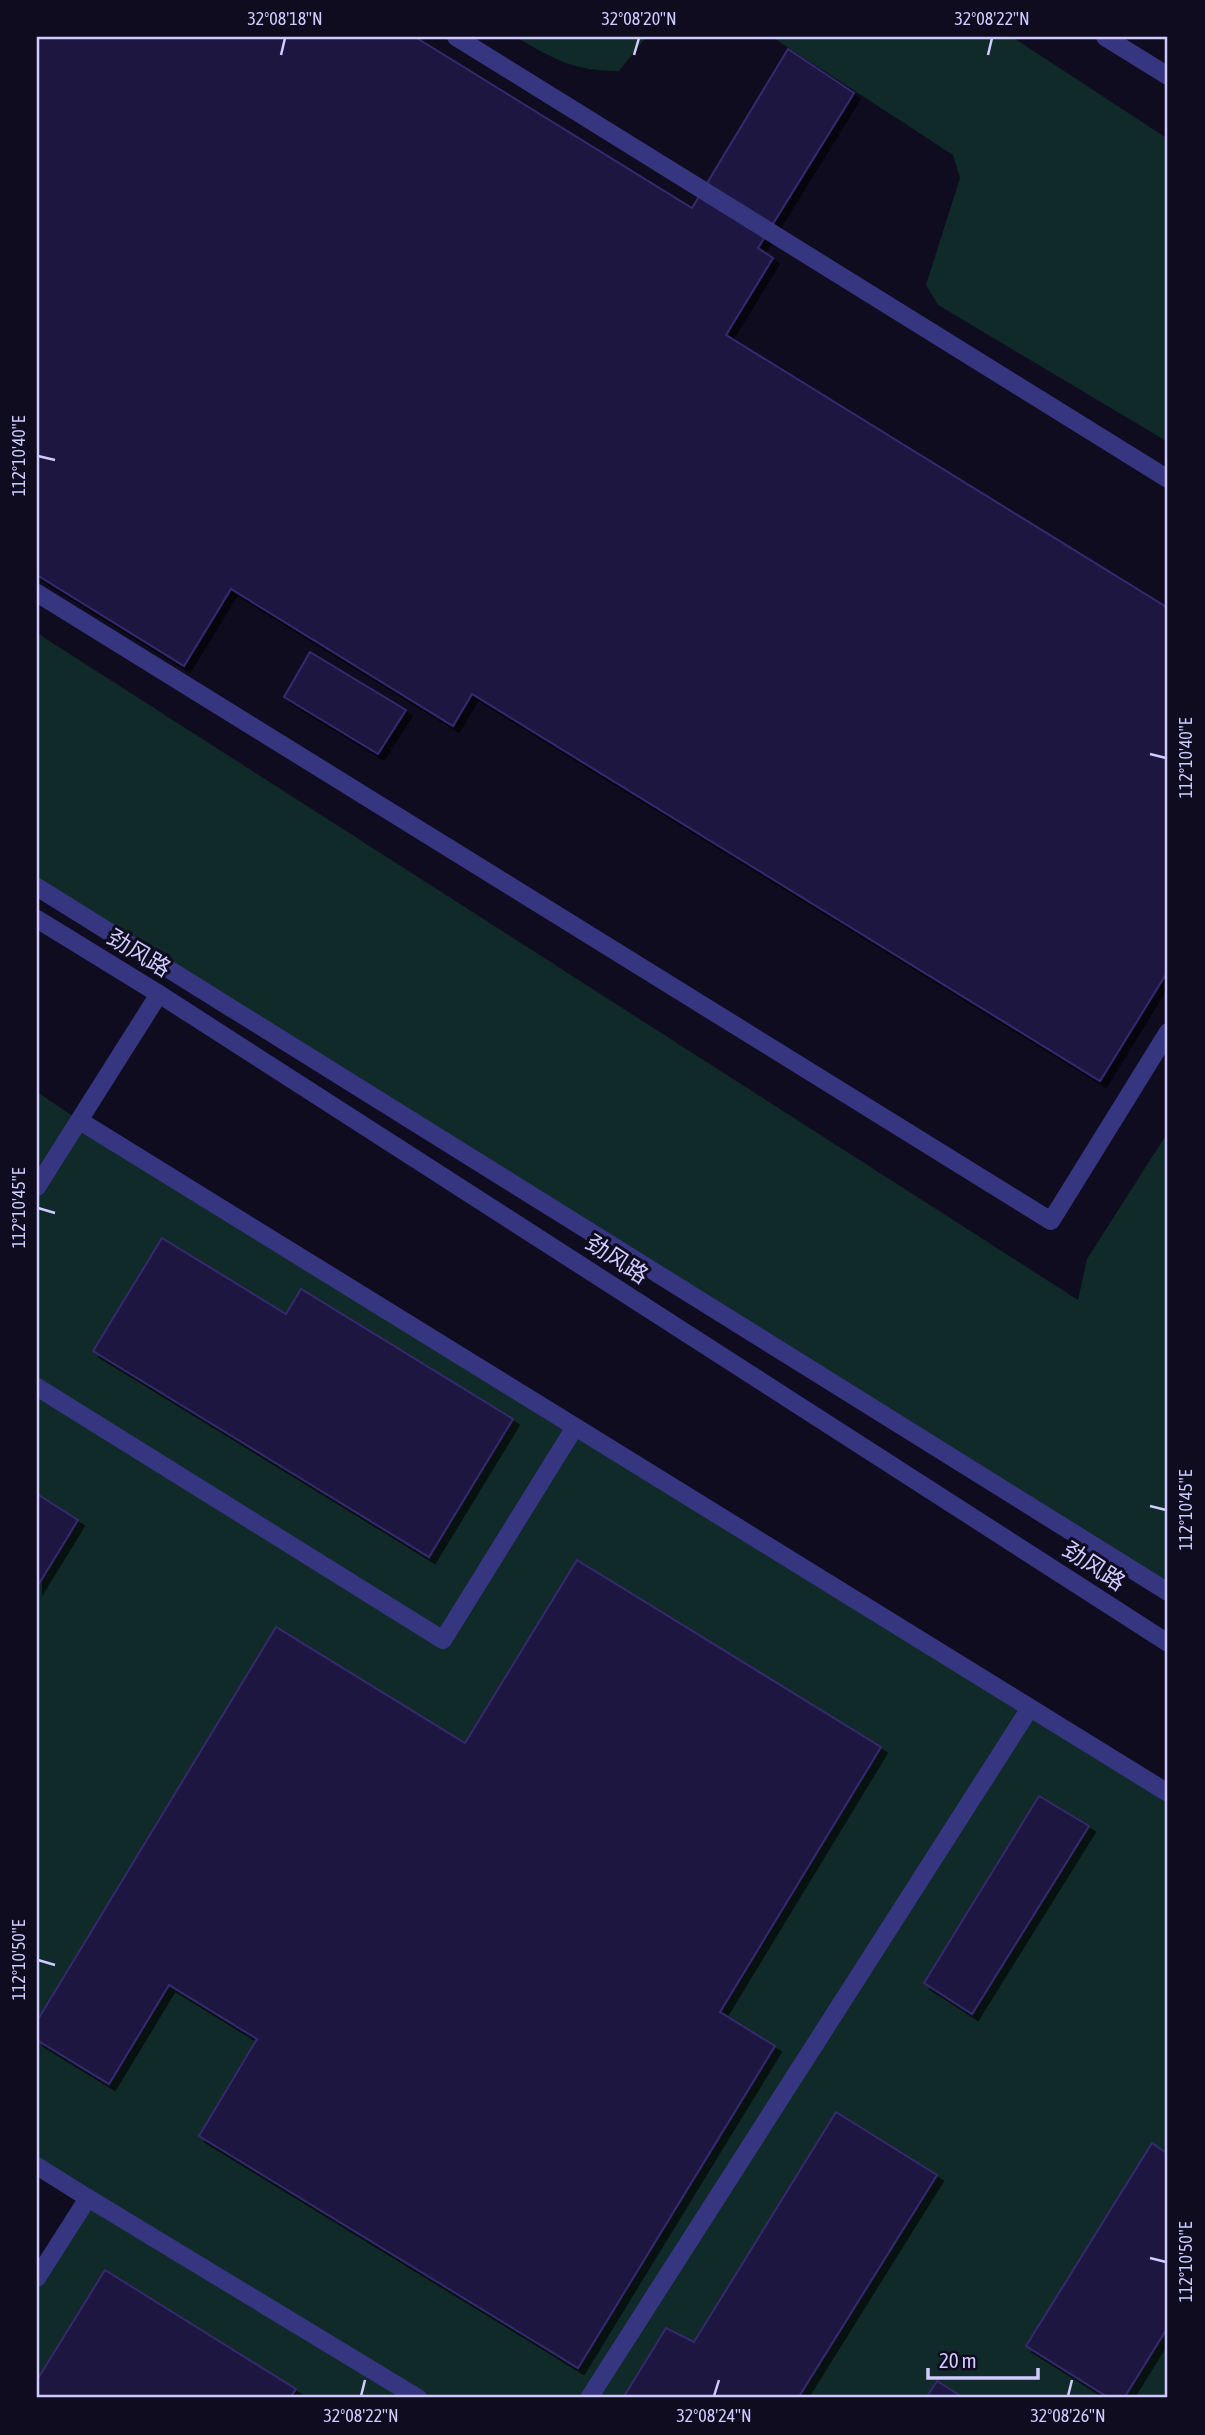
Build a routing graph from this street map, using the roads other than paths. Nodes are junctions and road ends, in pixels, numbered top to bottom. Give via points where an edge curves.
1 (456, 37) edge
2 (1105, 37) edge
3 (1168, 76) edge
4 (1168, 479) edge
5 (37, 593) edge
6 (37, 887) edge
7 (37, 919) edge
8 (159, 994) junction
9 (1168, 1032) edge
10 (80, 1121) junction
11 (37, 1188) edge
12 (37, 1387) edge
13 (575, 1427) junction
14 (1168, 1592) edge
15 (1168, 1643) edge
16 (1030, 1708) junction
17 (1168, 1793) edge
18 (37, 2166) edge
19 (88, 2198) junction
20 (37, 2278) edge
21 (418, 2398) edge
22 (589, 2398) edge

1 - 4 street
2 - 3 street
5 - 9 street via 1051,1221
6 - 14 street, 劲风路
7 - 8 street, 劲风路
8 - 10 street
8 - 15 street, 劲风路
10 - 11 street
10 - 13 street
12 - 13 street via 443,1640
13 - 16 street
16 - 17 street
16 - 22 street
18 - 19 street
19 - 20 street
19 - 21 street

